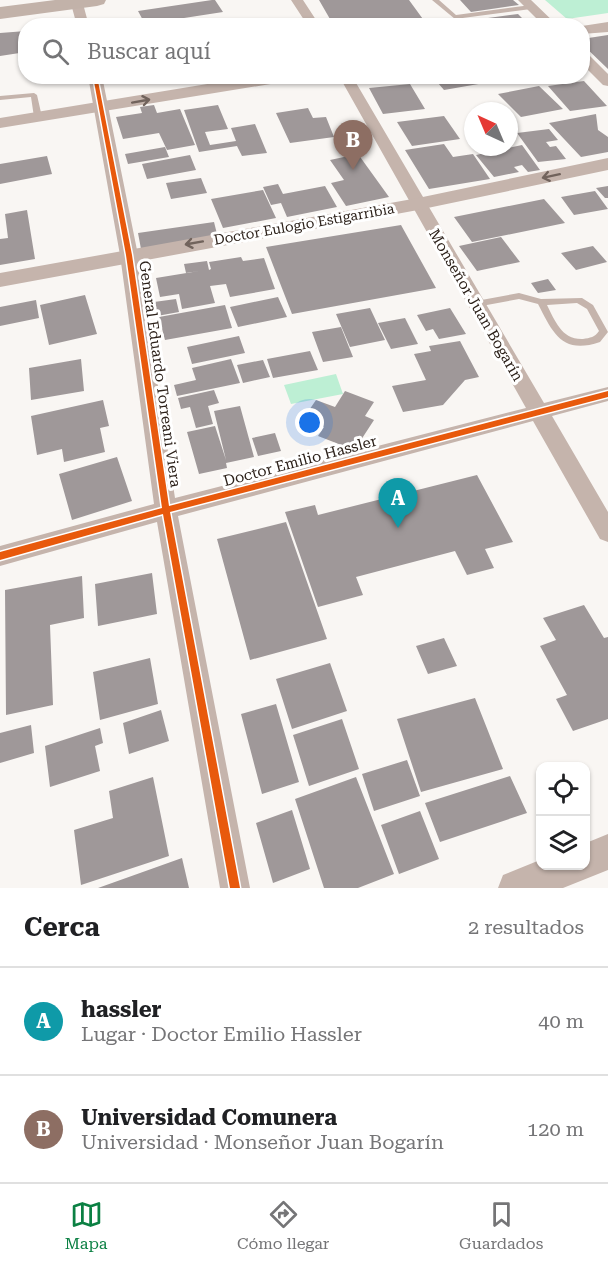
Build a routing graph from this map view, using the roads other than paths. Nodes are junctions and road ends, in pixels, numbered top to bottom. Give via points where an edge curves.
1 (38, 0) edge
2 (98, 0) edge
3 (297, 0) edge
4 (435, 0) edge
5 (77, 1) edge
6 (528, 3) edge
7 (0, 5) edge
8 (0, 13) edge
9 (81, 18) edge
10 (309, 18) edge
11 (544, 18) edge
12 (608, 27) edge
13 (590, 29) edge
14 (590, 64) edge
15 (608, 82) edge
16 (97, 84) edge
17 (242, 84) edge
18 (350, 84) edge
19 (0, 98) edge
20 (102, 108) junction
21 (38, 117) junction
22 (0, 123) edge
23 (608, 164) edge
24 (418, 204) junction
25 (129, 255) junction
26 (0, 280) edge
27 (541, 302) junction
28 (476, 304) junction
29 (608, 394) edge
30 (539, 412) junction
31 (166, 510) junction
32 (608, 532) edge
33 (0, 556) edge
34 (608, 852) edge
35 (590, 859) edge
36 (563, 870) edge
37 (235, 888) edge
38 (516, 888) edge

1 - 7 highway
2 - 5 highway
3 - 10 street
4 - 6 lane via 455,17
5 - 8 highway
5 - 9 street
6 - 11 street
12 - 13 street
14 - 15 street
16 - 20 street, General Eduardo Torreani Viera
20 -> 17 street
18 - 24 street, Monseñor Juan Bogarín
19 - 21 lane via 34,94
20 - 21 street
20 - 25 street, General Eduardo Torreani Viera
21 - 22 street
23 -> 24 street, Doctor Eulogio Estigarribia
24 -> 25 street, Doctor Eulogio Estigarribia
24 - 28 street, Monseñor Juan Bogarín
25 - 26 street, Doctor Eulogio Estigarribia
25 - 31 street, General Eduardo Torreani Viera
27 - 27 lane via 585,302 604,331 602,336 574,344 566,342
27 - 28 lane via 519,296
28 - 30 street, Monseñor Juan Bogarín
29 - 30 street, Doctor Emilio Hassler
30 - 31 street, Doctor Emilio Hassler
30 - 32 street, Monseñor Juan Bogarín
31 - 33 street, Doctor Emilio Hassler
31 - 37 street, General Eduardo Torreani Viera
34 - 35 street
36 - 38 street

